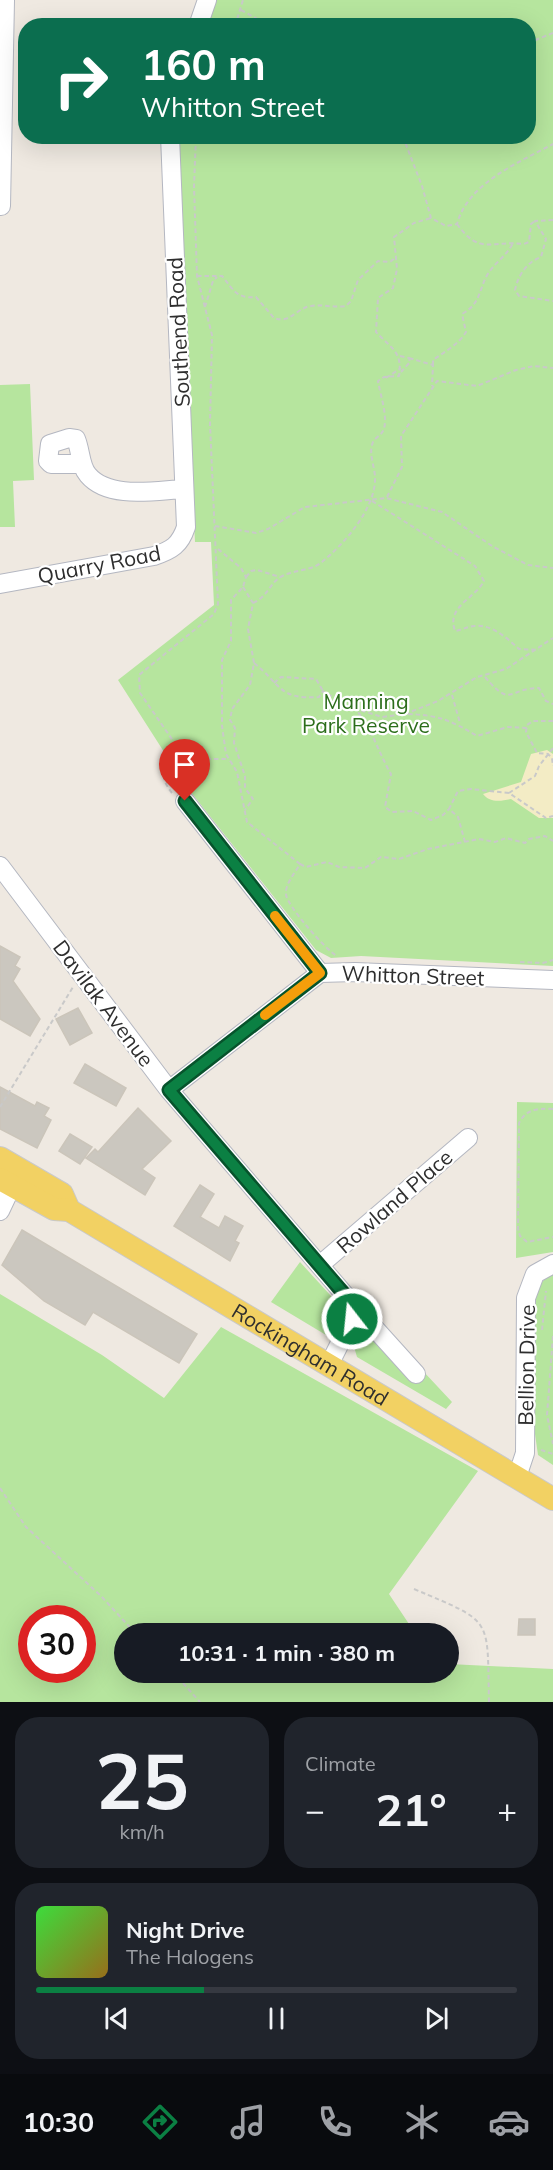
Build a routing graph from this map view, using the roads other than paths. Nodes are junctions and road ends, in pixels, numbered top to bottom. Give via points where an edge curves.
1 (5, 0) edge
2 (207, 0) edge
3 (201, 18) edge
4 (170, 144) edge
5 (1, 206) edge
6 (82, 464) dead end
7 (184, 489) junction
8 (186, 527) joint
9 (0, 584) edge
10 (185, 801) road end
11 (0, 866) edge
12 (320, 973) junction
13 (553, 980) edge
14 (169, 1090) junction
15 (468, 1138) dead end
16 (0, 1158) edge
17 (10, 1178) edge
18 (0, 1211) edge
19 (321, 1264) junction
20 (553, 1264) edge
21 (351, 1302) junction
22 (329, 1365) junction
23 (416, 1374) dead end
24 (517, 1477) junction
25 (553, 1499) edge

1 - 5 street
2 - 3 street
4 - 7 street, Southend Road
6 - 7 street via 88,476 113,489
7 - 8 street, Southend Road
8 - 9 street, Quarry Road via 182,540 172,550 154,556
10 - 12 street
11 - 14 street, Davilak Avenue
12 - 13 street, Whitton Street
12 - 14 street, Whitton Street
14 - 19 street, Davilak Avenue
15 - 19 street, Rowland Place
16 - 17 main road, Rockingham Road
17 - 18 street
17 - 22 main road, Rockingham Road via 62,1194 69,1210
19 - 21 street, Davilak Avenue
20 - 24 street, Bellion Drive via 535,1274 526,1298 525,1453
21 - 22 street via 352,1319
21 - 23 street, Davilak Avenue
22 - 24 main road, Rockingham Road
24 - 25 main road, Rockingham Road

